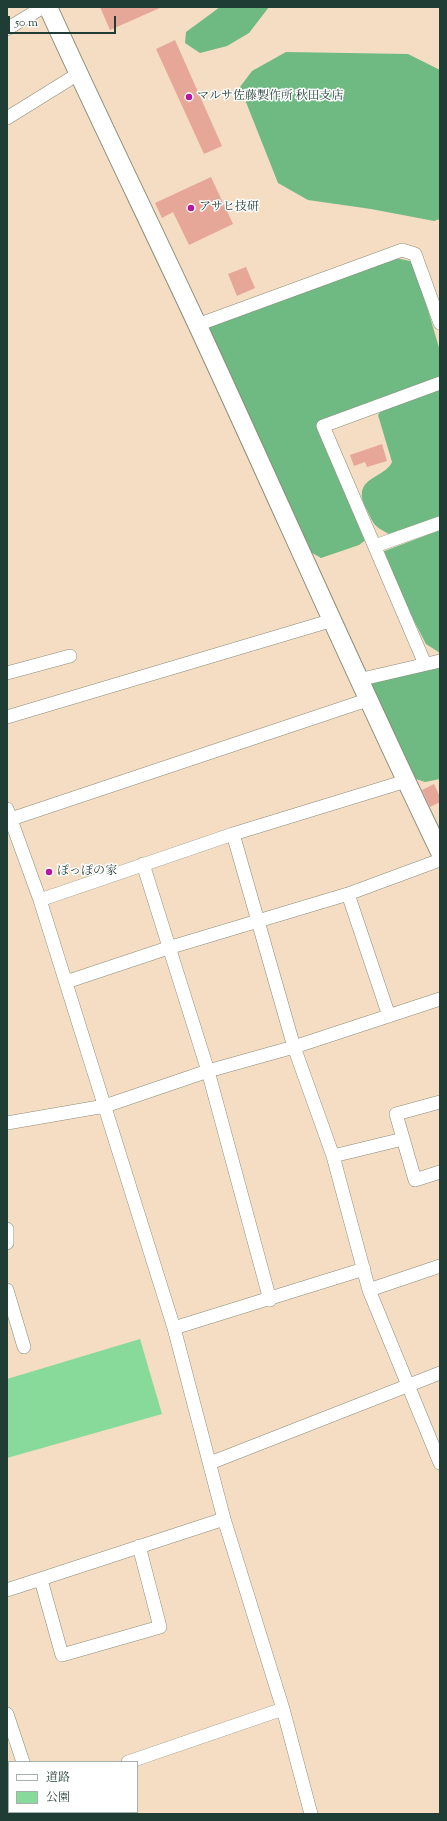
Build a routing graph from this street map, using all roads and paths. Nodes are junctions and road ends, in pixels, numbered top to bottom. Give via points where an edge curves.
1 (43, 7) edge
2 (48, 7) edge
3 (7, 29) edge
4 (78, 74) junction
5 (7, 118) edge
6 (437, 304) edge
7 (440, 323) edge
8 (197, 325) junction
9 (440, 383) edge
10 (440, 523) edge
11 (375, 546) junction
12 (333, 620) junction
13 (70, 656) dead end
14 (440, 661) edge
15 (425, 664) junction
16 (7, 673) edge
17 (358, 680) junction
18 (367, 700) junction
19 (7, 717) edge
20 (406, 781) junction
21 (9, 814) edge
22 (233, 834) junction
23 (440, 852) edge
24 (440, 860) edge
25 (143, 864) junction
26 (348, 894) junction
27 (40, 900) junction
28 (258, 921) junction
29 (168, 948) junction
30 (66, 982) junction
31 (440, 999) edge
32 (389, 1016) junction
33 (294, 1047) junction
34 (208, 1071) junction
35 (440, 1102) edge
36 (105, 1106) junction
37 (7, 1123) edge
38 (403, 1139) junction
39 (333, 1156) junction
40 (440, 1172) edge
41 (7, 1229) edge
42 (7, 1243) edge
43 (440, 1266) edge
44 (364, 1268) junction
45 (7, 1290) edge
46 (370, 1290) junction
47 (270, 1300) junction
48 (174, 1328) junction
49 (24, 1347) dead end
50 (440, 1373) edge
51 (409, 1386) junction
52 (210, 1463) junction
53 (440, 1463) edge
54 (224, 1519) junction
55 (139, 1546) junction
56 (41, 1580) junction
57 (7, 1590) edge
58 (283, 1709) junction
59 (7, 1714) edge
60 (23, 1761) edge
61 (131, 1761) edge
62 (312, 1814) edge

1 - 3 street
2 - 4 street
4 - 5 street
4 - 8 street
6 - 7 street
6 - 8 street via 415,254 402,250
8 - 12 street
9 - 11 street via 324,426
10 - 11 street
11 - 15 street
12 - 17 street
12 - 19 street
13 - 16 street
14 - 15 street
15 - 17 street
17 - 18 street
18 - 20 street
18 - 21 street
20 - 22 street
20 - 23 street
21 - 27 street
22 - 25 street
22 - 28 street
24 - 26 street
25 - 27 street
25 - 29 street
26 - 28 street
26 - 32 street
27 - 30 street
28 - 29 street
28 - 33 street
29 - 30 street
29 - 34 street
30 - 36 street
31 - 32 street
32 - 33 street
33 - 34 street
33 - 39 street
34 - 36 street
34 - 47 street
35 - 38 street via 396,1114
36 - 37 street
36 - 48 street
38 - 39 street
38 - 40 street via 415,1180
39 - 44 street
41 - 42 street
43 - 46 street
44 - 46 street
44 - 47 street
45 - 49 street
46 - 51 street
47 - 48 street
48 - 52 street
50 - 51 street
51 - 52 street
51 - 53 street
52 - 54 street
54 - 55 street
54 - 58 street
55 - 56 street
55 - 56 street via 160,1627 62,1655
56 - 57 street
58 - 61 street
58 - 62 street
59 - 60 street

